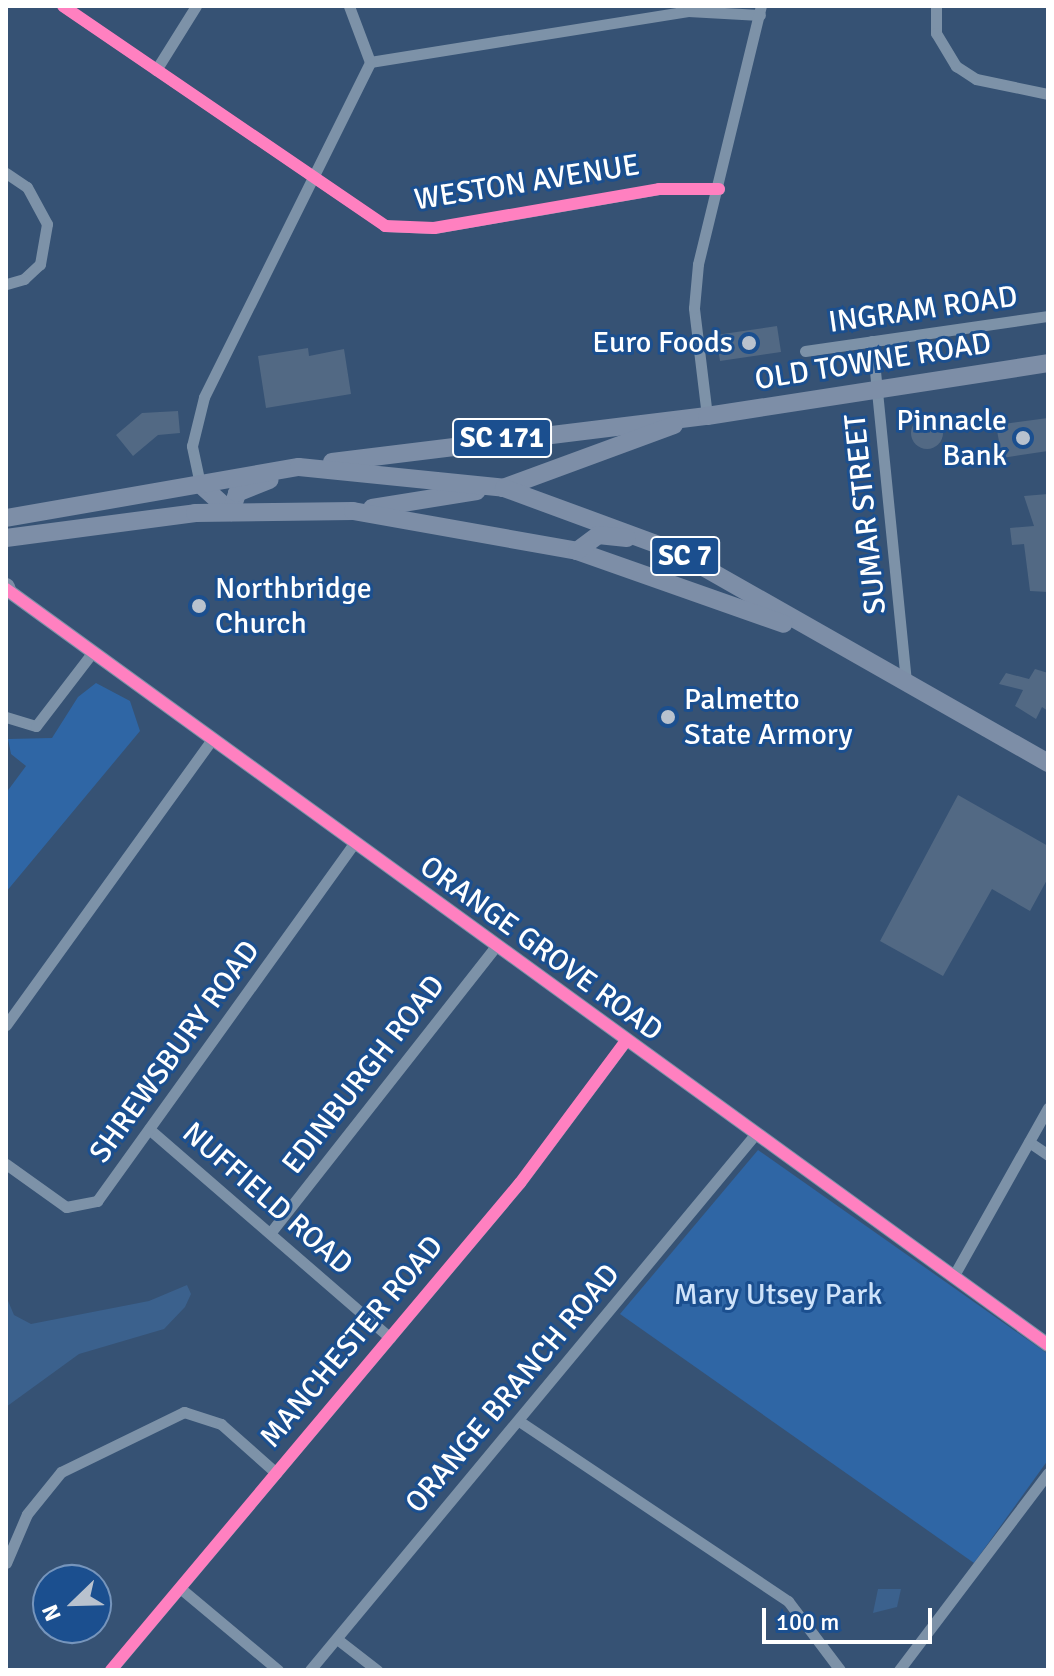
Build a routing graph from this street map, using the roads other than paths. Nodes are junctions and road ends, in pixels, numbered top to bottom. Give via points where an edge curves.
1 (63, 6) edge
2 (196, 6) edge
3 (349, 6) edge
4 (936, 6) edge
5 (761, 11) edge
6 (370, 62) junction
7 (156, 70) junction
8 (1048, 94) edge
9 (6, 173) edge
10 (310, 177) junction
11 (719, 189) junction
12 (6, 284) edge
13 (1048, 316) edge
14 (872, 341) junction
15 (805, 351) dead end
16 (1048, 363) edge
17 (878, 388) junction
18 (707, 416) junction
19 (299, 467) junction
20 (200, 484) junction
21 (504, 488) junction
22 (353, 511) junction
23 (231, 512) junction
24 (6, 518) edge
25 (134, 519) junction
26 (7, 539) edge
27 (577, 551) junction
28 (675, 551) junction
29 (6, 589) edge
30 (853, 652) junction
31 (92, 653) junction
32 (906, 683) junction
33 (6, 717) edge
34 (212, 739) junction
35 (1048, 763) edge
36 (354, 843) junction
37 (495, 947) junction
38 (6, 1025) edge
39 (625, 1042) junction
40 (1048, 1108) edge
41 (149, 1129) junction
42 (753, 1137) junction
43 (1029, 1142) junction
44 (1048, 1155) edge
45 (6, 1164) edge
46 (271, 1232) junction
47 (953, 1277) junction
48 (390, 1338) junction
49 (1048, 1345) edge
50 (519, 1421) junction
51 (276, 1473) junction
52 (1048, 1473) edge
53 (6, 1563) edge
54 (180, 1588) junction
55 (337, 1639) junction
56 (111, 1670) edge
57 (278, 1670) edge
58 (310, 1670) edge
59 (377, 1670) edge
60 (840, 1670) edge
61 (899, 1670) edge

1 - 7 street, WESTON AVENUE
2 - 7 street
3 - 6 street
4 - 8 street via 936,33 956,66 976,79
5 - 6 street via 688,11
5 - 11 street
6 - 10 street
7 - 10 street, WESTON AVENUE
9 - 12 street via 27,187 47,224 40,264 24,279
10 - 11 street, WESTON AVENUE via 385,226 412,229 659,189
10 - 20 street via 204,397 192,446
11 - 18 street via 698,264 694,308
13 - 14 street, INGRAM ROAD
14 - 15 street, INGRAM ROAD
14 - 17 street, SUMAR STREET
16 - 17 main road, OLD TOWNE ROAD / SC 171
17 - 18 main road, OLD TOWNE ROAD / SC 171
17 - 32 street, SUMAR STREET
18 - 19 main road, OLD TOWNE ROAD / SC 171
18 - 21 main road, OLD TOWNE ROAD / SC 171
19 - 20 main road, SC 7
19 - 21 main road, SC 7
19 - 23 main road via 237,493
20 - 23 main road
20 - 24 main road, SC 7
20 - 25 main road via 177,502
21 - 22 main road, OLD TOWNE ROAD / SC 171
21 - 28 main road, SC 7
22 - 23 main road, SC 7
22 - 27 main road, SC 7
23 - 25 main road, SC 7
25 - 26 main road, SC 7
27 - 28 main road via 589,538 610,533
27 - 30 main road, SC 7
28 - 30 main road, SC 7
29 - 31 street, ORANGE GROVE ROAD
30 - 32 main road, SC 7
31 - 33 street via 36,726
31 - 34 street, ORANGE GROVE ROAD
32 - 35 main road, SC 7
34 - 36 street, ORANGE GROVE ROAD
34 - 38 street
36 - 37 street, ORANGE GROVE ROAD
36 - 41 street, SHREWSBURY ROAD
37 - 39 street, ORANGE GROVE ROAD
37 - 46 street, EDINBURGH ROAD
39 - 42 street, ORANGE GROVE ROAD
39 - 48 street, MANCHESTER ROAD via 520,1183
40 - 43 street
41 - 45 street, SHREWSBURY ROAD via 97,1201 85,1207 66,1207
41 - 46 street, NUFFIELD ROAD
42 - 47 street, ORANGE GROVE ROAD
42 - 50 street, ORANGE BRANCH ROAD
43 - 44 street
43 - 47 street
46 - 48 street, NUFFIELD ROAD
47 - 49 street, ORANGE GROVE ROAD
48 - 51 street, MANCHESTER ROAD
50 - 55 street, ORANGE BRANCH ROAD
50 - 60 street via 788,1601
51 - 53 street via 221,1424 184,1412 61,1472 27,1514
51 - 54 street, MANCHESTER ROAD
52 - 61 street
54 - 56 street, MANCHESTER ROAD
54 - 57 street
55 - 58 street, ORANGE BRANCH ROAD
55 - 59 street

